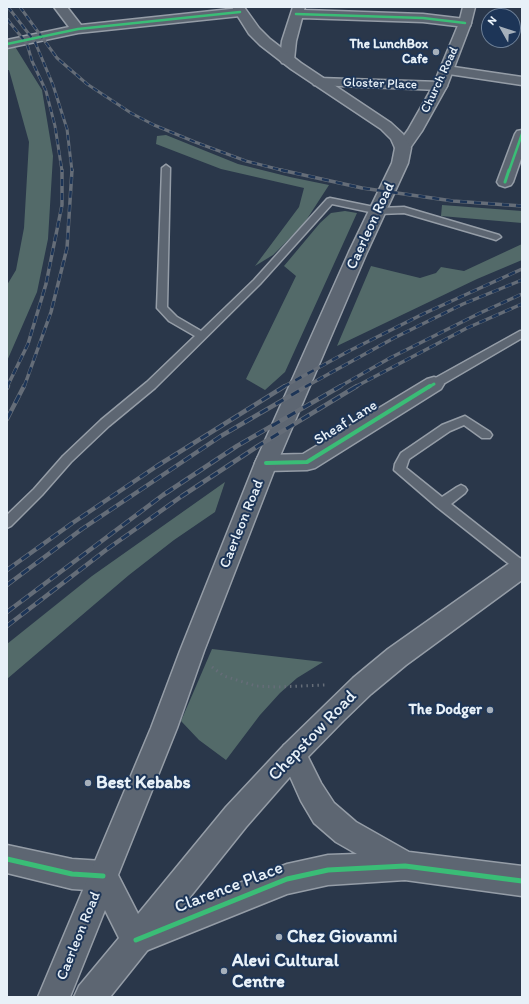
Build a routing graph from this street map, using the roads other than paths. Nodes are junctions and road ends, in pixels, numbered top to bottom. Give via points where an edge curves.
1 (60, 7) edge
2 (469, 7) edge
3 (239, 9) edge
4 (298, 10) edge
5 (465, 23) junction
6 (78, 29) junction
7 (7, 44) edge
8 (288, 60) junction
9 (447, 70) junction
10 (522, 81) edge
11 (320, 82) junction
12 (440, 86) junction
13 (522, 134) edge
14 (403, 148) junction
15 (166, 168) dead end
16 (505, 182) dead end
17 (379, 211) junction
18 (496, 237) dead end
19 (522, 335) edge
20 (202, 336) junction
21 (434, 384) joint
22 (486, 435) dead end
23 (266, 463) junction
24 (462, 490) dead end
25 (442, 504) junction
26 (7, 523) edge
27 (522, 567) edge
28 (293, 754) junction
29 (7, 859) edge
30 (405, 866) junction
31 (103, 876) junction
32 (522, 881) edge
33 (136, 940) junction
34 (54, 997) edge
35 (90, 997) edge

1 - 6 street
2 - 5 street, Church Road
3 - 6 street
3 - 8 street via 259,36
4 - 5 street
4 - 8 street via 288,48
5 - 9 street, Church Road
6 - 7 street
8 - 11 street
9 - 10 street
9 - 12 street, Church Road
11 - 12 street, Gloster Place
11 - 14 street via 386,126 398,136
12 - 14 street, Church Road
13 - 16 street
14 - 17 street, Caerleon Road via 400,163
15 - 20 lane via 162,308 173,319
17 - 18 lane via 404,210
17 - 20 lane via 330,201 276,263
17 - 23 street, Caerleon Road via 358,252
19 - 21 lane
20 - 26 lane via 151,385 105,423
21 - 23 street, Sheaf Lane via 307,462
22 - 25 lane via 465,420 446,428 405,456 400,470
23 - 31 street, Caerleon Road via 164,728
24 - 25 lane
25 - 27 lane
27 - 28 street, Chepstow Road via 397,657 362,686
28 - 30 street via 324,813 346,832
28 - 33 street, Chepstow Road via 236,817
29 - 31 street via 72,874
30 - 32 street
30 - 33 street, Clarence Place via 328,870 287,879
31 - 33 street
31 - 34 street, Caerleon Road
33 - 35 street, Clarence Place

